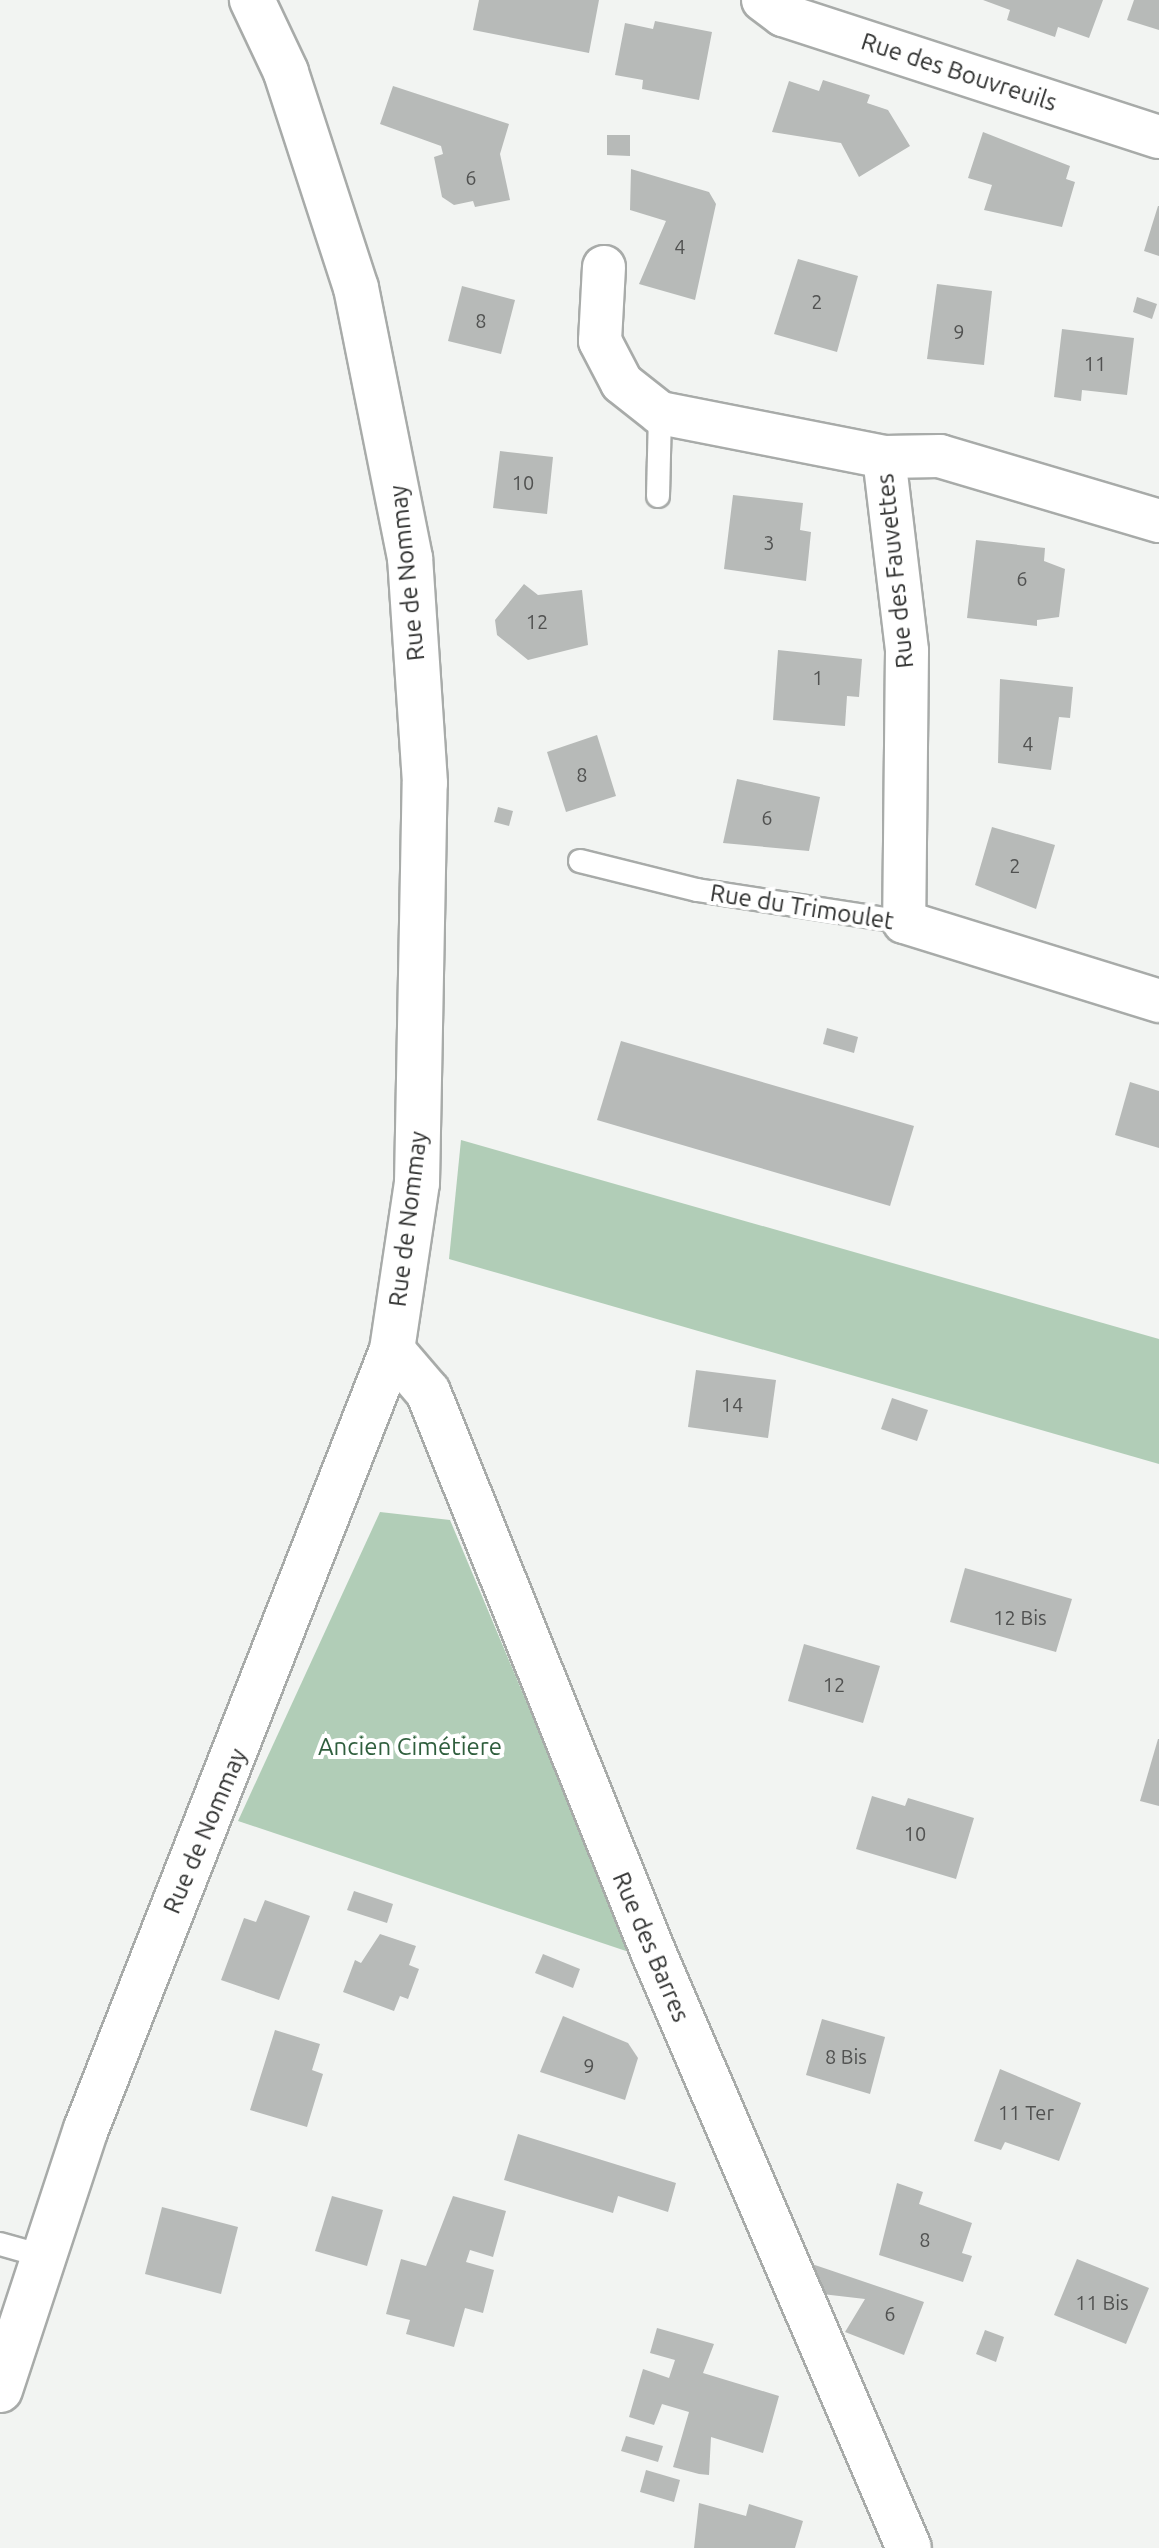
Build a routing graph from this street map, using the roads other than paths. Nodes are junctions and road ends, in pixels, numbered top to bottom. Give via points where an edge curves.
1 (252, 0) edge
2 (763, 0) edge
3 (1159, 137) edge
4 (604, 267) dead end
5 (660, 413) junction
6 (884, 457) junction
7 (658, 496) dead end
8 (1159, 521) edge
9 (580, 861) dead end
10 (904, 922) junction
11 (1159, 1001) edge
12 (392, 1350) junction
13 (19, 2249) edge
14 (0, 2390) edge
15 (909, 2548) edge

1 - 12 street, Rue de Nommay via 286,72 356,288 410,558 425,783 423,1021 417,1183
2 - 3 street, Rue des Bouvreuils via 783,15
4 - 5 street via 600,341 622,383
5 - 6 street
5 - 7 lane
6 - 8 street, Rue des Fauvettes via 940,456
6 - 10 street, Rue des Fauvettes via 907,651
9 - 10 lane, Rue du Trimoulet via 697,890
10 - 11 street, Rue du Trimoulet
12 - 13 street, Rue de Nommay
12 - 15 street, Rue des Barres via 428,1392 642,1925
13 - 14 street, Rue de Nommay

